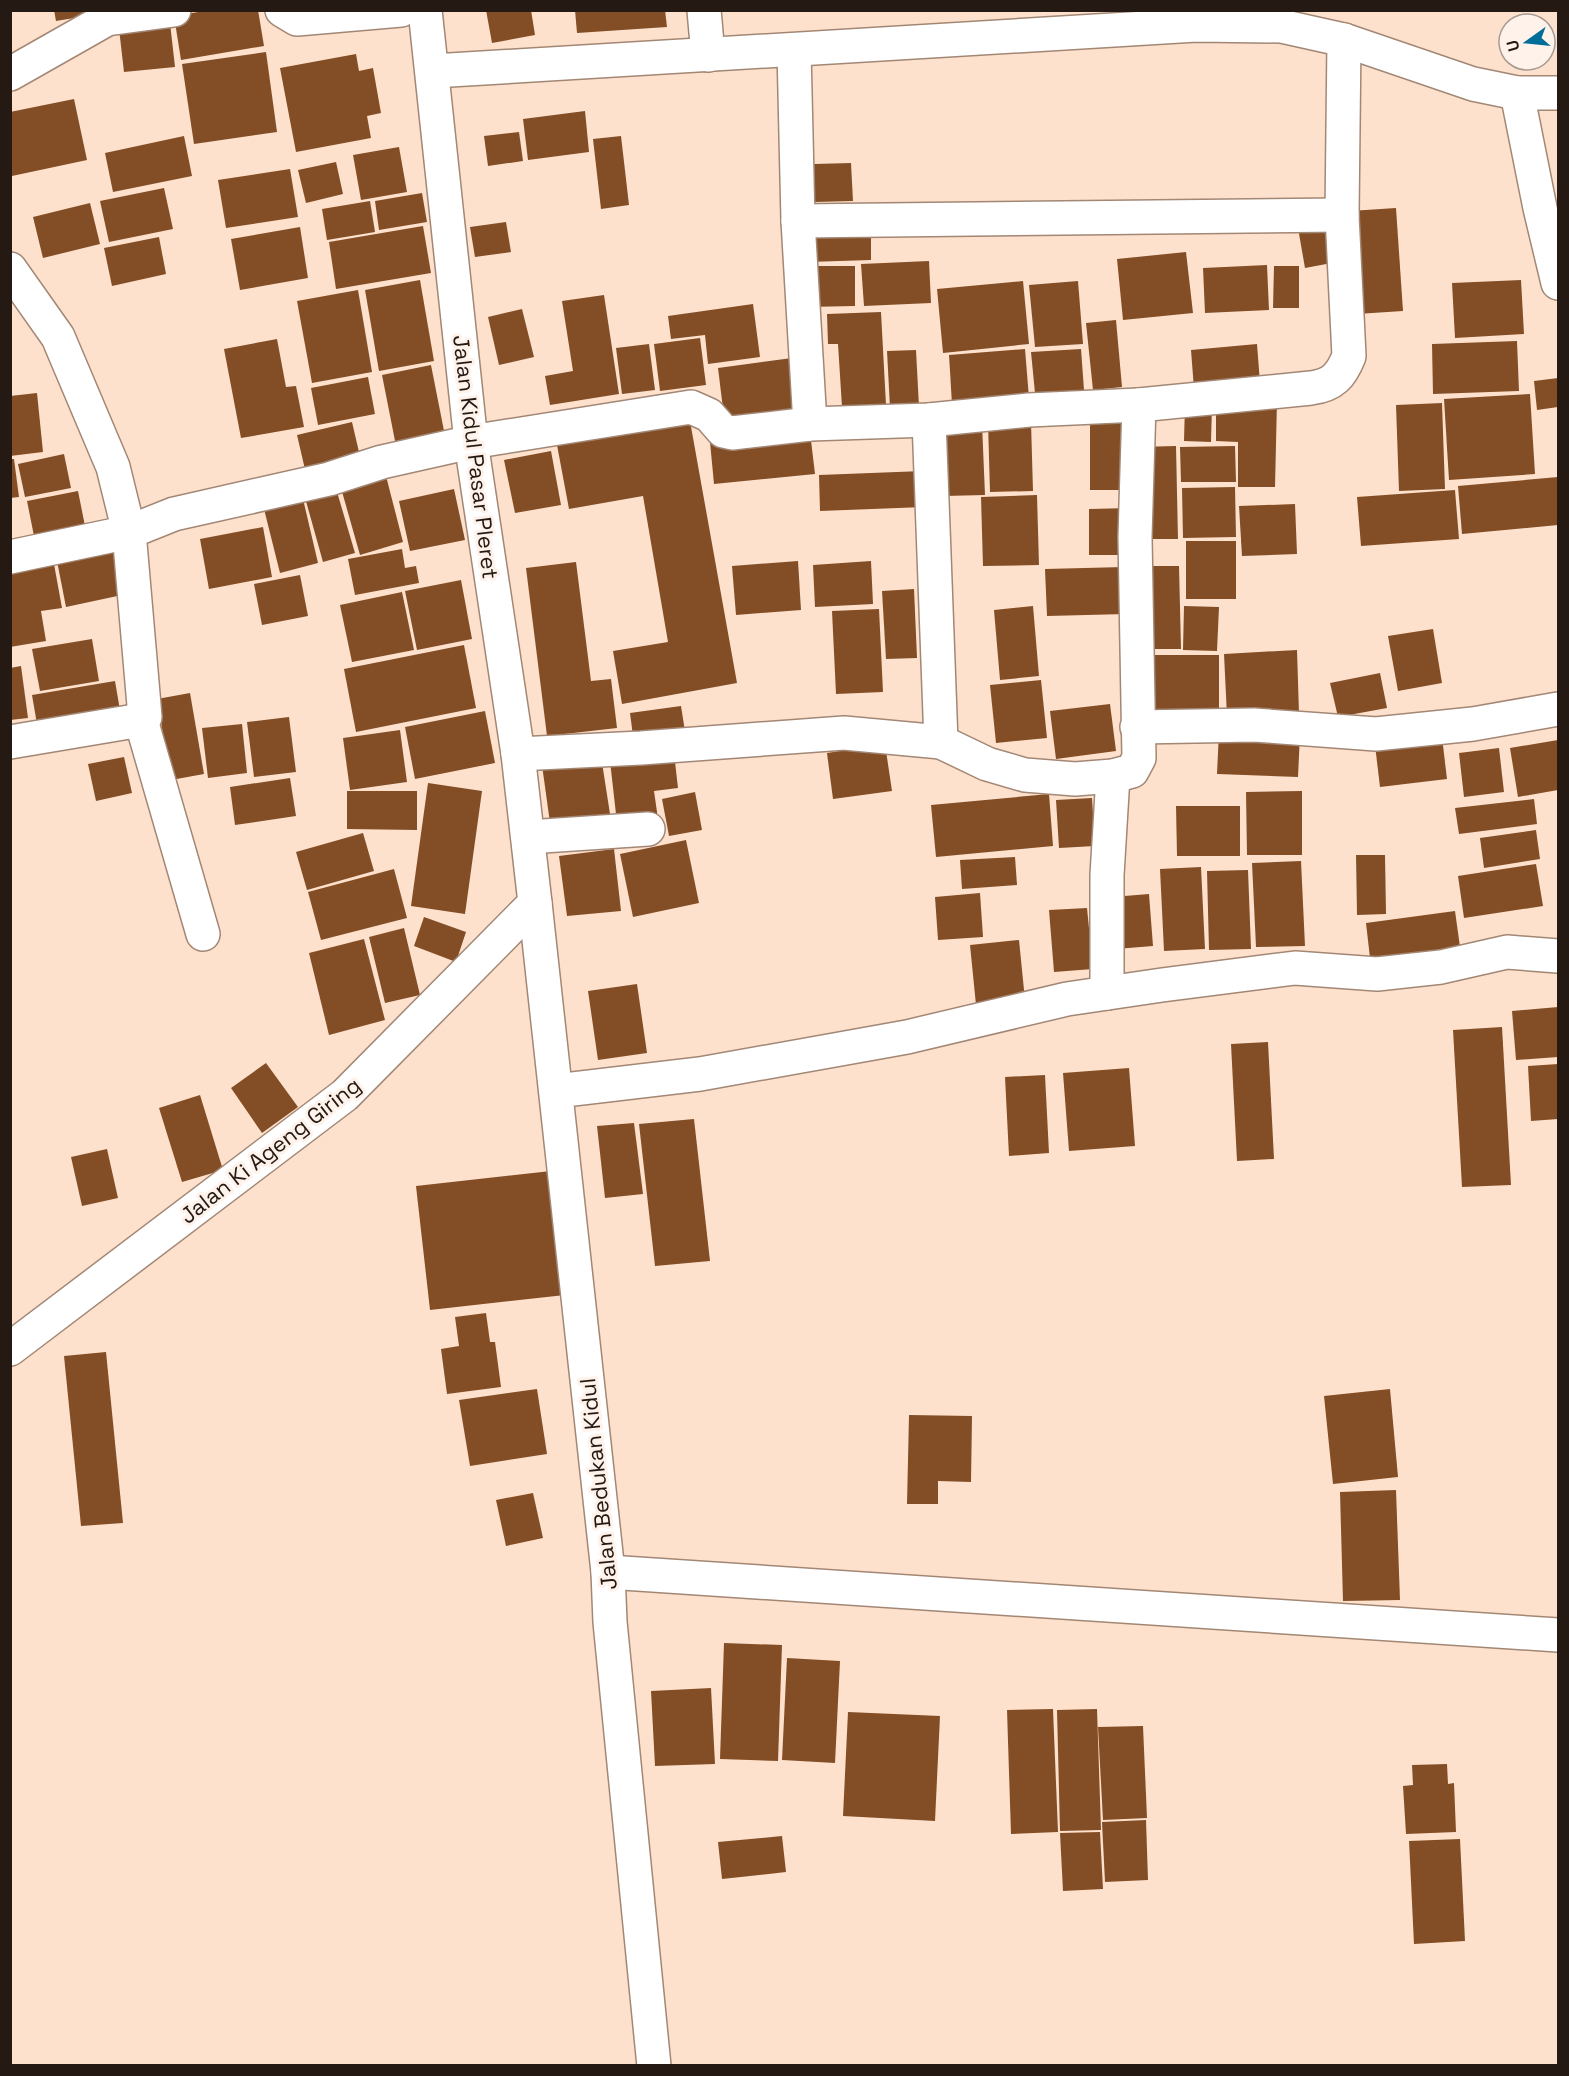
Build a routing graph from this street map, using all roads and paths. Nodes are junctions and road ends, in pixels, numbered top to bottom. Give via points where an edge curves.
1 (174, 10) edge
2 (282, 10) edge
3 (401, 10) edge
4 (425, 10) edge
5 (704, 10) edge
6 (1344, 40) junction
7 (794, 50) junction
8 (708, 55) junction
9 (433, 71) junction
10 (10, 74) edge
11 (1517, 93) junction
12 (1558, 93) edge
13 (1342, 215) junction
14 (798, 221) junction
15 (10, 269) edge
16 (1558, 283) edge
17 (1138, 405) junction
18 (929, 420) junction
19 (810, 424) junction
20 (471, 442) junction
21 (129, 532) junction
22 (10, 556) edge
23 (1558, 709) edge
24 (141, 720) junction
25 (1137, 727) junction
26 (10, 742) edge
27 (941, 742) junction
28 (518, 754) junction
29 (1113, 776) junction
30 (648, 829) dead end
31 (528, 837) junction
32 (535, 903) junction
33 (203, 934) dead end
34 (1558, 956) edge
35 (1107, 993) junction
36 (556, 1091) junction
37 (10, 1349) edge
38 (608, 1572) junction
39 (1558, 1635) edge
40 (654, 2066) edge

1 - 10 street via 107,19
2 - 3 street via 297,19
4 - 9 street, Jalan Kidul Pasar Pleret
5 - 8 street
6 - 7 street via 1281,26 1196,25
6 - 11 street via 1473,84
6 - 13 street
7 - 8 street
7 - 14 street
8 - 9 street
9 - 20 street, Jalan Kidul Pasar Pleret
11 - 12 street
11 - 16 street
13 - 14 street
13 - 17 street via 1350,356 1340,377 1311,388
14 - 19 street
15 - 21 street via 58,337 113,467
17 - 18 street
17 - 25 street
18 - 19 street
18 - 27 street
19 - 20 street via 732,433 723,431 709,415 691,407
20 - 21 street via 174,514
20 - 28 street, Jalan Kidul Pasar Pleret
21 - 22 street
21 - 24 street via 145,717
23 - 25 street via 1473,724 1376,734 1254,725
24 - 26 street
24 - 33 street
25 - 29 street via 1139,758 1132,771
27 - 28 street via 844,733
27 - 29 street via 987,764 1025,775 1075,779
28 - 31 street, Jalan Kidul Pasar Pleret
29 - 35 street via 1107,875
30 - 31 street
31 - 32 street, Jalan Kidul Pasar Pleret
32 - 36 street, Jalan Bedukan Kidul
32 - 37 street, Jalan Ki Ageng Giring via 345,1095
34 - 35 street via 1507,952 1440,967 1377,974 1295,968
35 - 36 street via 907,1037 712,1072
36 - 38 street, Jalan Bedukan Kidul
38 - 39 street
38 - 40 street, Jalan Bedukan Kidul

